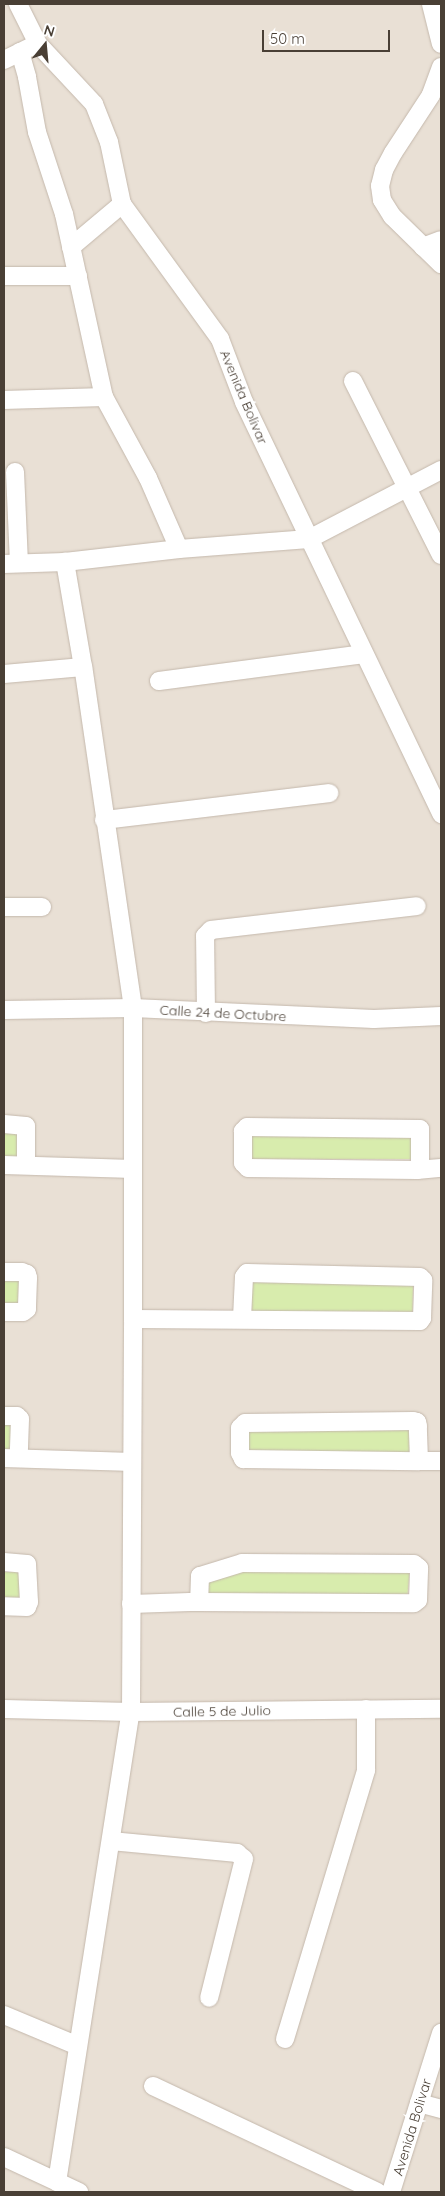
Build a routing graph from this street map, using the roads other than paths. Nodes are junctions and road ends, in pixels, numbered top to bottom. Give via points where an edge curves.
1 (18, 4) edge
2 (431, 4) edge
3 (38, 44) junction
4 (441, 44) edge
5 (12, 56) edge
6 (441, 67) edge
7 (122, 204) junction
8 (441, 240) edge
9 (423, 246) junction
10 (71, 248) junction
11 (441, 264) edge
12 (4, 276) edge
13 (78, 276) junction
14 (353, 381) dead end
15 (104, 397) junction
16 (4, 400) edge
17 (441, 470) edge
18 (16, 472) dead end
19 (408, 487) junction
20 (309, 539) junction
21 (179, 549) junction
22 (441, 554) edge
23 (65, 562) junction
24 (12, 563) edge
25 (364, 654) junction
26 (83, 667) junction
27 (4, 674) edge
28 (159, 681) dead end
29 (329, 794) dead end
30 (441, 814) edge
31 (104, 820) junction
32 (417, 906) dead end
33 (4, 907) edge
34 (42, 907) dead end
35 (133, 1008) junction
36 (4, 1010) edge
37 (206, 1013) junction
38 (441, 1016) edge
39 (4, 1124) edge
40 (4, 1165) edge
41 (26, 1165) junction
42 (420, 1168) junction
43 (441, 1168) edge
44 (134, 1169) junction
45 (4, 1272) edge
46 (4, 1312) edge
47 (242, 1318) junction
48 (133, 1319) junction
49 (4, 1416) edge
50 (11, 1457) edge
51 (419, 1461) junction
52 (441, 1461) edge
53 (132, 1462) junction
54 (4, 1562) edge
55 (199, 1602) junction
56 (131, 1604) junction
57 (4, 1606) edge
58 (4, 1709) edge
59 (366, 1709) junction
60 (441, 1709) edge
61 (131, 1712) junction
62 (111, 1841) junction
63 (209, 1998) dead end
64 (4, 2015) edge
65 (441, 2033) edge
66 (285, 2039) dead end
67 (78, 2046) junction
68 (153, 2086) dead end
69 (419, 2103) junction
70 (441, 2109) edge
71 (4, 2158) edge
72 (57, 2182) junction
73 (79, 2192) edge
74 (377, 2192) edge
75 (392, 2192) edge

1 - 3 street, Avenida Bolivar
2 - 4 street
3 - 5 street
3 - 7 street, Avenida Bolivar via 94,104 109,142
5 - 10 street via 27,77 37,132 64,214
6 - 9 street via 431,96 393,153 380,186 382,200 392,216
7 - 10 street
7 - 20 street, Avenida Bolivar via 220,339 244,402
8 - 9 street
9 - 11 street
10 - 13 street
12 - 13 street
13 - 15 street
14 - 19 street
15 - 16 street
15 - 21 street via 148,478
17 - 19 street
18 - 24 street
19 - 20 street
19 - 22 street
20 - 21 street
20 - 25 street, Avenida Bolivar
21 - 23 street
23 - 24 street
23 - 26 street
25 - 28 street
25 - 30 street, Avenida Bolivar
26 - 27 street
26 - 31 street
29 - 31 street
31 - 35 street
32 - 37 street via 211,930 205,936
33 - 34 street
35 - 36 street, Calle 24 de Octubre
35 - 37 street, Calle 24 de Octubre
35 - 44 street
37 - 38 street, Calle 24 de Octubre via 374,1019
39 - 41 street via 26,1126
40 - 41 street
41 - 44 street
42 - 42 street via 248,1168 243,1163 243,1131 247,1127 420,1129
42 - 43 street
44 - 48 street
45 - 46 street via 22,1272 28,1278 27,1309
47 - 47 street via 420,1321 423,1280 420,1277 247,1273 244,1277
47 - 48 street
48 - 53 street
49 - 50 street via 20,1419
50 - 53 street
51 - 51 street via 243,1459 240,1428 245,1423 413,1421 418,1426
51 - 52 street
53 - 56 street
54 - 57 street via 26,1564 29,1602 27,1607
55 - 55 street via 414,1604 418,1600 419,1568 414,1564 242,1562 200,1576
55 - 56 street
56 - 61 street
58 - 61 street, Calle 5 de Julio
59 - 60 street, Calle 5 de Julio
59 - 61 street, Calle 5 de Julio
59 - 66 street via 366,1770
61 - 62 street
62 - 63 street via 237,1853 244,1858
62 - 67 street
64 - 67 street
65 - 69 street, Avenida Bolivar
67 - 72 street
68 - 74 street
69 - 70 street
69 - 75 street, Avenida Bolivar
71 - 72 street
72 - 73 street

